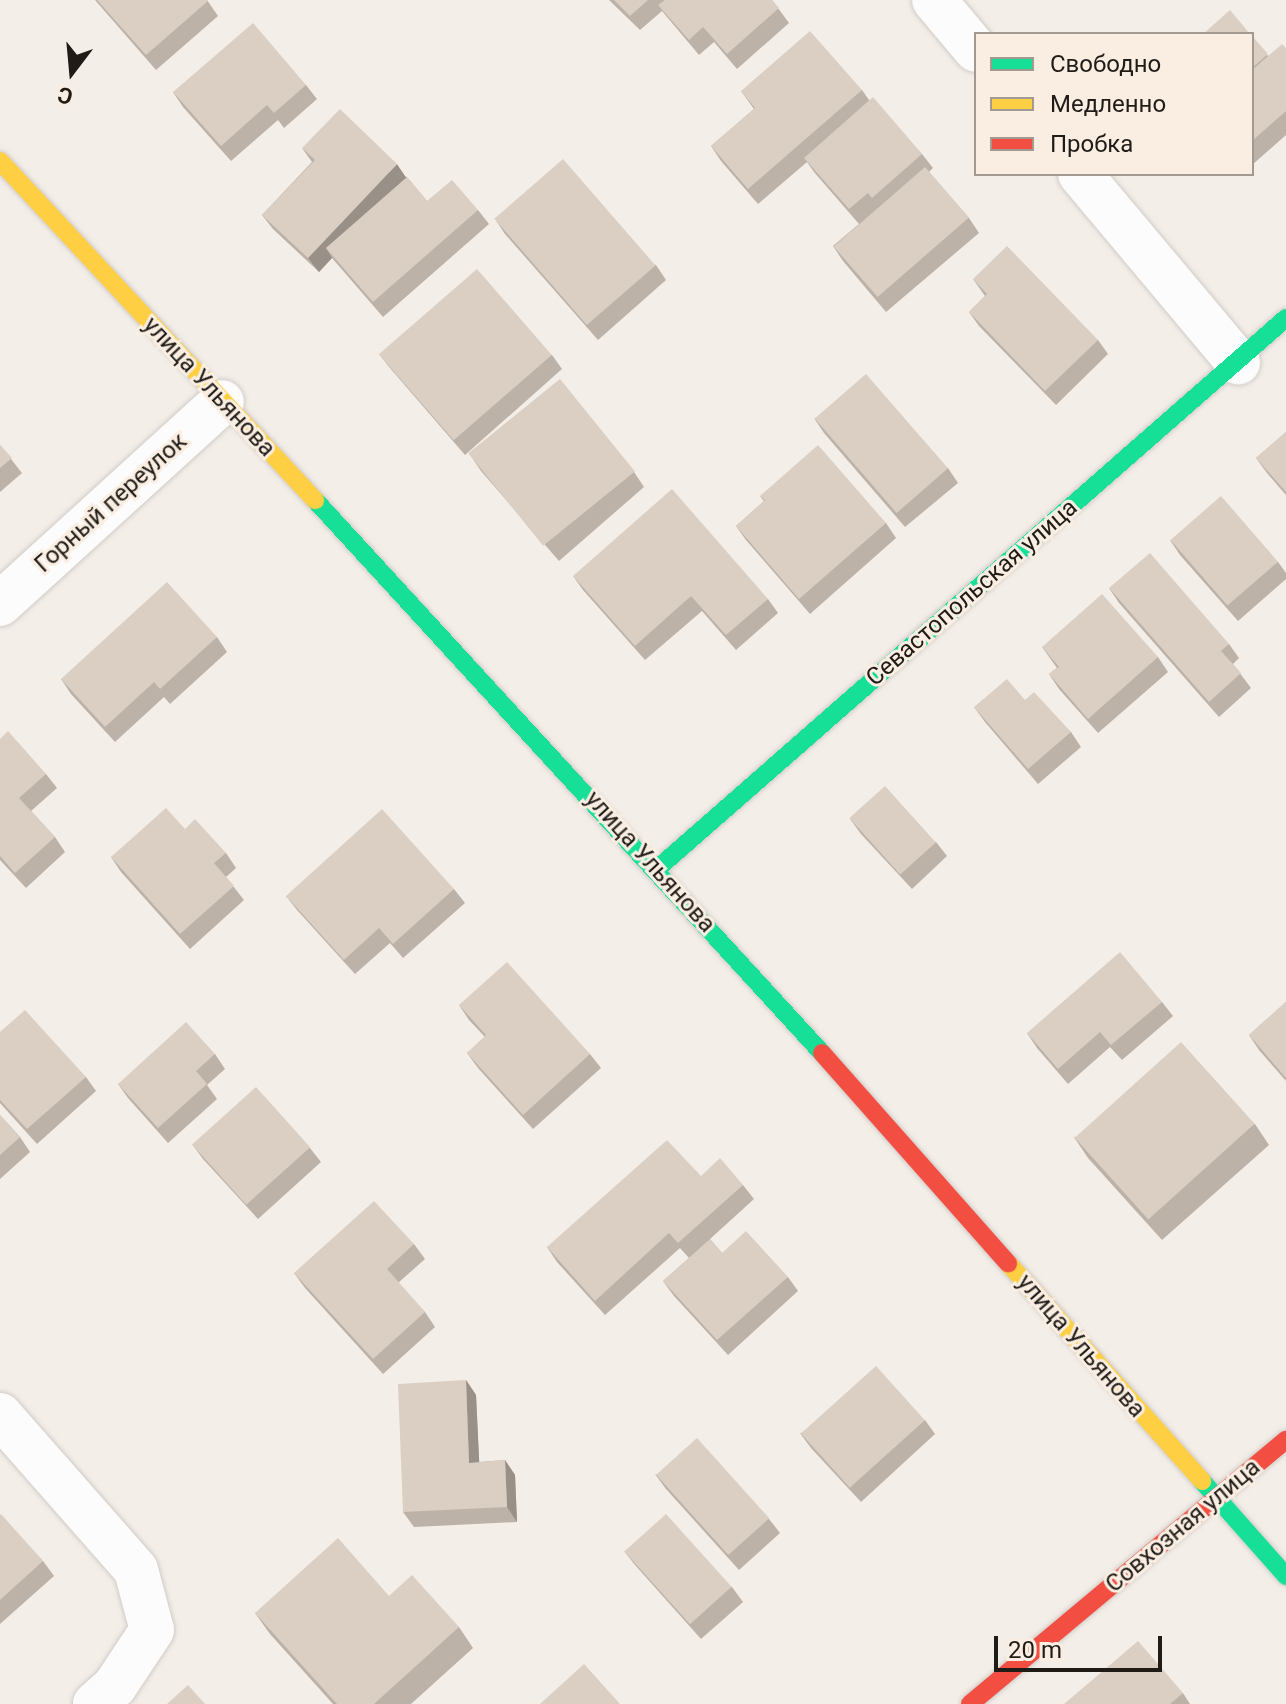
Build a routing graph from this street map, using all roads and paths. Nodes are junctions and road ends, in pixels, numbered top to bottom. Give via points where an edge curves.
1 (934, 0) edge
2 (974, 48) edge
3 (0, 161) edge
4 (1082, 176) edge
5 (1286, 318) edge
6 (1238, 362) junction
7 (222, 402) junction
8 (0, 604) edge
9 (658, 868) junction
10 (0, 1415) edge
11 (1286, 1440) edge
12 (1215, 1498) junction
13 (1286, 1576) edge
14 (95, 1704) edge
15 (970, 1704) edge

1 - 2 street
3 - 7 main road, улица Ульянова
4 - 6 street
5 - 6 main road, Севастопольская улица
6 - 9 main road, Севастопольская улица
7 - 8 street, Горный переулок
7 - 9 main road, улица Ульянова
9 - 12 main road, улица Ульянова
10 - 14 street via 136,1570 152,1630 115,1686
11 - 12 main road, Совхозная улица
12 - 13 main road, улица Ульянова
12 - 15 main road, Совхозная улица

